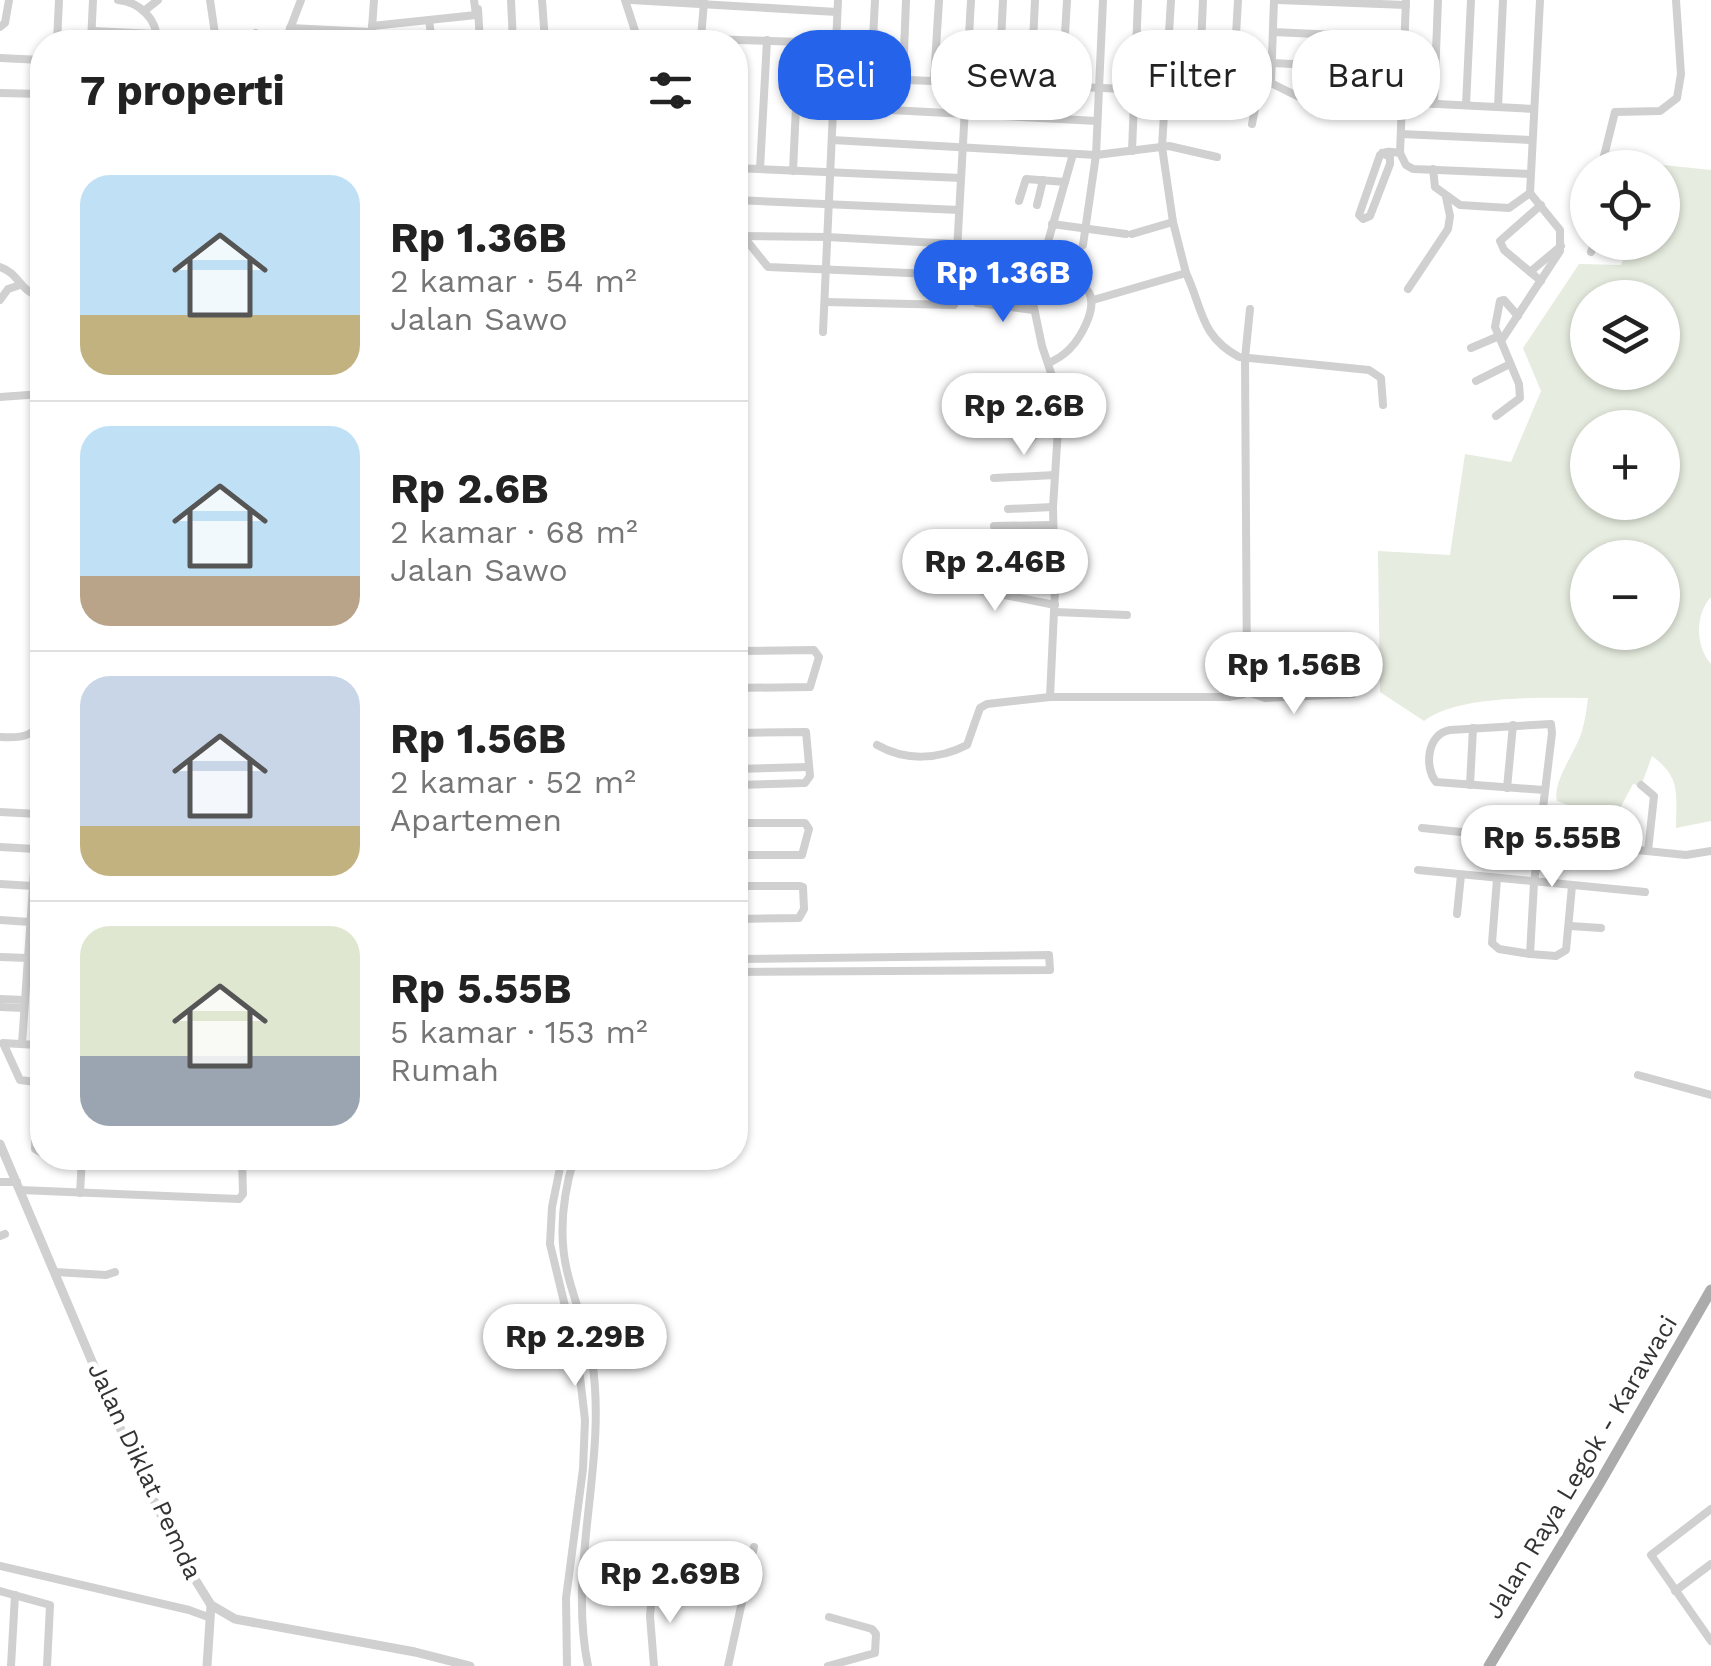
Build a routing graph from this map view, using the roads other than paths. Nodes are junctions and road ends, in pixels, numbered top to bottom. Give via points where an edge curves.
1 (9, 0) edge
2 (58, 0) edge
3 (93, 0) edge
4 (118, 0) edge
5 (158, 0) edge
6 (210, 0) edge
7 (301, 0) edge
8 (374, 0) edge
9 (476, 0) edge
10 (511, 0) edge
11 (542, 0) edge
12 (628, 0) edge
13 (838, 0) edge
14 (875, 0) edge
15 (906, 0) edge
16 (939, 0) edge
17 (971, 0) edge
18 (1003, 0) edge
19 (1035, 0) edge
20 (1067, 0) edge
21 (1103, 0) edge
22 (1138, 0) edge
23 (1171, 0) edge
24 (1203, 0) edge
25 (1238, 0) edge
26 (1276, 0) edge
27 (1438, 0) edge
28 (1471, 0) edge
29 (1503, 0) edge
30 (1540, 0) edge
31 (1676, 0) edge
32 (704, 2) edge
33 (1406, 2) edge
34 (144, 11) junction
35 (837, 12) junction
36 (429, 20) junction
37 (0, 27) edge
38 (290, 28) joint
39 (57, 30) edge
40 (92, 30) edge
41 (153, 30) edge
42 (214, 30) edge
43 (336, 30) edge
44 (371, 30) edge
45 (384, 30) edge
46 (430, 30) edge
47 (479, 30) edge
48 (512, 30) edge
49 (544, 30) edge
50 (635, 30) edge
51 (702, 30) edge
52 (836, 30) edge
53 (873, 30) edge
54 (905, 30) edge
55 (937, 30) edge
56 (969, 30) edge
57 (1002, 30) edge
58 (1034, 30) edge
59 (1065, 30) edge
60 (1137, 30) edge
61 (1169, 30) edge
62 (1202, 30) edge
63 (1236, 30) edge
64 (1405, 30) edge
65 (1437, 30) edge
66 (1272, 32) joint
67 (1292, 33) edge
68 (748, 40) edge
69 (766, 40) junction
70 (778, 40) edge
71 (0, 58) edge
72 (30, 59) edge
73 (1272, 63) edge
74 (1292, 64) edge
75 (1092, 88) edge
76 (1098, 88) junction
77 (1112, 88) edge
78 (0, 93) edge
79 (30, 94) edge
80 (1440, 104) edge
81 (1466, 105) junction
82 (1498, 107) junction
83 (1534, 109) junction
84 (795, 120) edge
85 (833, 120) edge
86 (964, 120) edge
87 (1092, 120) edge
88 (1097, 120) junction
89 (1133, 120) edge
90 (1163, 120) edge
91 (1253, 120) edge
92 (1401, 120) edge
93 (1252, 124) dead end
94 (1401, 134) junction
95 (832, 140) junction
96 (1532, 140) junction
97 (962, 146) junction
98 (1162, 148) junction
99 (1606, 150) edge
100 (1132, 151) junction
101 (1382, 153) junction
102 (1400, 153) junction
103 (1072, 154) junction
104 (1096, 155) junction
105 (1217, 157) dead end
106 (748, 169) edge
107 (760, 169) junction
108 (1433, 169) junction
109 (793, 171) junction
110 (830, 173) junction
111 (1530, 174) junction
112 (961, 178) junction
113 (1044, 180) junction
114 (1065, 182) junction
115 (1370, 184) junction
116 (1380, 188) junction
117 (1530, 193) junction
118 (1446, 197) junction
119 (748, 201) edge
120 (1020, 201) dead end
121 (829, 205) junction
122 (1037, 205) dead end
123 (1540, 205) junction
124 (959, 210) junction
125 (1173, 222) junction
126 (1052, 224) junction
127 (1085, 229) junction
128 (748, 236) edge
129 (827, 236) junction
130 (957, 244) junction
131 (748, 245) edge
132 (1083, 245) dead end
133 (1561, 246) junction
134 (0, 267) edge
135 (826, 270) junction
136 (1530, 272) junction
137 (1186, 273) junction
138 (999, 274) dead end
139 (956, 275) junction
140 (1036, 279) junction
141 (1542, 281) junction
142 (20, 285) junction
143 (1408, 289) dead end
144 (30, 294) edge
145 (0, 300) edge
146 (1093, 300) junction
147 (824, 302) junction
148 (977, 303) dead end
149 (1250, 309) dead end
150 (1034, 310) junction
151 (1518, 316) junction
152 (823, 332) dead end
153 (1500, 339) junction
154 (1471, 348) dead end
155 (1245, 358) junction
156 (1048, 363) junction
157 (1510, 364) junction
158 (1476, 380) dead end
159 (30, 395) edge
160 (0, 398) edge
161 (1384, 405) dead end
162 (1496, 416) dead end
163 (1058, 428) junction
164 (1028, 442) dead end
165 (1055, 475) junction
166 (994, 478) dead end
167 (1054, 507) junction
168 (1008, 509) dead end
169 (1054, 525) junction
170 (994, 526) dead end
171 (944, 583) dead end
172 (1055, 608) junction
173 (1128, 615) dead end
174 (748, 651) edge
175 (748, 688) edge
176 (1245, 691) junction
177 (1353, 694) dead end
178 (1050, 698) junction
179 (1513, 725) junction
180 (1473, 728) junction
181 (748, 732) edge
182 (30, 733) edge
183 (0, 737) edge
184 (876, 744) dead end
185 (808, 767) junction
186 (748, 768) edge
187 (1470, 785) junction
188 (1641, 785) dead end
189 (748, 786) edge
190 (1507, 788) junction
191 (1544, 790) junction
192 (0, 812) edge
193 (30, 814) edge
194 (748, 824) edge
195 (1422, 828) dead end
196 (1538, 840) junction
197 (0, 847) edge
198 (30, 849) edge
199 (1648, 851) junction
200 (1711, 851) edge
201 (748, 855) edge
202 (1418, 870) dead end
203 (1461, 874) junction
204 (1497, 879) junction
205 (1534, 883) junction
206 (0, 884) edge
207 (30, 886) edge
208 (748, 886) edge
209 (1572, 886) junction
210 (1646, 892) dead end
211 (1457, 914) dead end
212 (748, 919) edge
213 (0, 920) edge
214 (30, 922) joint
215 (1570, 926) junction
216 (1601, 928) dead end
217 (1530, 954) junction
218 (0, 957) edge
219 (28, 958) junction
220 (748, 959) edge
221 (748, 972) edge
222 (0, 999) edge
223 (24, 1004) junction
224 (0, 1006) edge
225 (22, 1044) junction
226 (30, 1046) edge
227 (1638, 1075) dead end
228 (30, 1081) edge
229 (1711, 1094) edge
230 (0, 1144) edge
231 (81, 1170) edge
232 (242, 1170) edge
233 (560, 1170) edge
234 (571, 1170) edge
235 (0, 1182) edge
236 (19, 1186) junction
237 (80, 1190) junction
238 (56, 1272) junction
239 (114, 1272) dead end
240 (1711, 1290) edge
241 (1711, 1509) edge
242 (754, 1547) dead end
243 (1711, 1564) edge
244 (0, 1566) edge
245 (653, 1583) dead end
246 (1675, 1590) junction
247 (0, 1591) edge
248 (15, 1595) junction
249 (212, 1605) junction
250 (829, 1617) dead end
251 (208, 1618) junction
252 (1711, 1623) edge
253 (1702, 1630) junction
254 (1711, 1641) edge
255 (11, 1666) edge
256 (47, 1666) edge
257 (207, 1666) edge
258 (470, 1666) edge
259 (567, 1666) edge
260 (588, 1666) edge
261 (654, 1666) edge
262 (728, 1666) edge
263 (828, 1666) edge
264 (1489, 1666) edge

1 - 37 street
2 - 39 street
3 - 40 street
4 - 34 street
5 - 34 street
6 - 42 street
7 - 38 street
8 - 44 street
9 - 36 street via 476,14
9 - 47 street
10 - 48 street
11 - 49 street
12 - 32 street
12 - 50 street
13 - 35 street
14 - 53 street
15 - 54 street
16 - 55 street
17 - 56 street
18 - 57 street
19 - 58 street
20 - 59 street
21 - 76 street
22 - 60 street
23 - 61 street
24 - 62 street
25 - 63 street
26 - 33 street
26 - 66 street
27 - 65 street
28 - 81 street
29 - 82 street
30 - 83 street
31 - 99 street via 1682,74 1676,98 1660,110 1615,112
32 - 35 street
32 - 51 street
33 - 64 street
34 - 41 street
35 - 52 street
36 - 45 street
36 - 46 street
38 - 43 street
66 - 67 street
68 - 69 street
69 - 70 street
69 - 107 street
71 - 72 street
73 - 74 street
75 - 76 street
76 - 77 street
76 - 88 street
78 - 79 street
80 - 81 street
81 - 82 street
82 - 83 street
83 - 96 street
84 - 109 street
85 - 95 street
86 - 97 street
87 - 88 street
88 - 104 street
89 - 100 street
90 - 98 street
91 - 93 street
92 - 94 street
94 - 96 street
94 - 102 street
95 - 97 street
95 - 110 street
96 - 111 street
97 - 103 street
97 - 112 street
98 - 100 street
98 - 105 street
98 - 125 street
100 - 104 street
101 - 102 street
101 - 115 street
101 - 116 street via 1390,160
102 - 108 street via 1409,168
103 - 104 street
103 - 114 street
104 - 127 street
106 - 107 street
107 - 109 street
108 - 111 street
108 - 118 street via 1435,187
109 - 110 street
110 - 112 street
110 - 121 street
111 - 117 street
112 - 124 street
113 - 114 street
113 - 120 street via 1026,179
113 - 122 street
114 - 126 street
115 - 116 street
115 - 116 street via 1363,219
117 - 118 street via 1509,208 1460,205
117 - 123 street
118 - 143 street via 1448,229
119 - 121 street
121 - 124 street
121 - 129 street
123 - 133 street via 1560,230
123 - 136 street via 1500,239
124 - 130 street
125 - 127 street via 1128,234
125 - 137 street
126 - 127 street
126 - 140 street
127 - 132 street
128 - 129 street
129 - 130 street
129 - 135 street
130 - 139 street
131 - 135 street via 768,266
133 - 136 street
133 - 141 street
134 - 142 street
135 - 139 street
135 - 147 street
136 - 141 street
137 - 146 street
137 - 155 street via 1208,333
138 - 140 street
139 - 147 street via 950,307
140 - 146 street via 1071,280
140 - 150 street
141 - 151 street
142 - 144 street
142 - 145 street
146 - 156 street via 1071,348
147 - 152 street
148 - 150 street
149 - 155 street
150 - 156 street
151 - 153 street
151 - 153 street via 1500,302
153 - 154 street
153 - 157 street
155 - 161 street via 1369,370 1381,378
155 - 176 street
156 - 163 street via 1058,394
157 - 158 street
157 - 162 street via 1520,398
159 - 160 street
163 - 164 street via 1039,430
163 - 165 street
165 - 166 street
165 - 167 street
167 - 168 street
167 - 169 street
169 - 170 street
169 - 172 street
171 - 172 street
172 - 173 street
172 - 178 street
174 - 175 street via 814,650 819,657 810,687
176 - 177 street via 1265,698
176 - 178 street via 1229,697
178 - 184 street via 987,704 967,745 942,756 908,756
179 - 180 street
179 - 190 street
179 - 191 street via 1551,724
180 - 187 street
180 - 187 street via 1438,733 1431,747 1432,780
181 - 185 street via 806,732
182 - 183 street
185 - 186 street
185 - 189 street via 805,784
187 - 190 street
188 - 199 street via 1654,796
190 - 191 street
191 - 196 street
192 - 193 street
194 - 201 street via 805,823 809,829 802,855
195 - 196 street
196 - 199 street
196 - 205 street
197 - 198 street
199 - 200 street
202 - 203 street
203 - 204 street
203 - 211 street
204 - 205 street
204 - 217 street via 1492,943
205 - 209 street
205 - 217 street
206 - 207 street
208 - 212 street via 803,887 804,909 799,918
209 - 210 street
209 - 215 street
213 - 214 street
214 - 219 street
215 - 216 street
215 - 217 street via 1563,954
218 - 219 street
219 - 223 street
220 - 221 street via 1049,955 1050,970
222 - 223 street
223 - 224 street
223 - 225 street
225 - 226 street
225 - 228 street via 3,1043 20,1080
227 - 229 street
230 - 236 street, Jalan Diklat Pemda
231 - 237 street
232 - 237 street via 239,1199
233 - 259 street via 550,1244 585,1420 566,1598
234 - 260 street via 562,1243 592,1358 596,1420 580,1575
235 - 236 street
236 - 237 street
236 - 238 street, Jalan Diklat Pemda
238 - 239 street
238 - 249 street, Jalan Diklat Pemda via 129,1450 182,1560
240 - 264 main road, Jalan Raya Legok - Karawaci
241 - 246 street via 1652,1555
242 - 262 street
243 - 246 street
244 - 251 street
245 - 261 street
246 - 253 street
247 - 248 street
248 - 255 street
248 - 256 street via 50,1604
249 - 251 street
249 - 258 street, Jalan Diklat Pemda via 234,1619
250 - 263 street via 872,1629 876,1653
251 - 257 street
252 - 253 street
253 - 254 street

